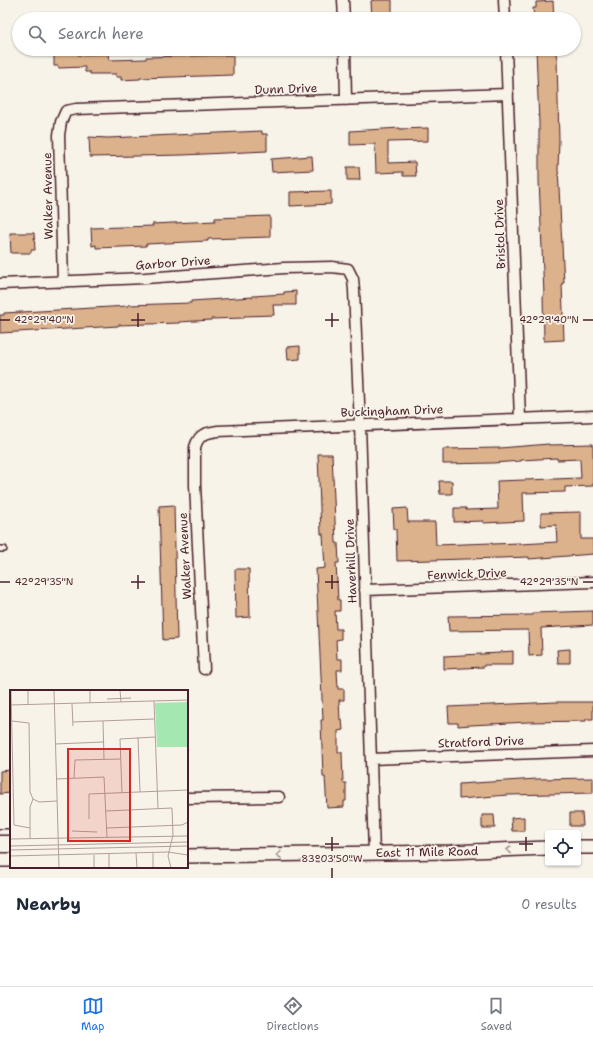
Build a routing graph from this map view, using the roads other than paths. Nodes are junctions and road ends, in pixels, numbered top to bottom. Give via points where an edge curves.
1 (343, 0) edge
2 (504, 0) edge
3 (344, 12) edge
4 (505, 12) edge
5 (345, 56) edge
6 (506, 56) edge
7 (508, 94) junction
8 (346, 100) junction
9 (66, 111) joint
10 (348, 269) joint
11 (63, 282) junction
12 (0, 284) edge
13 (593, 416) edge
14 (520, 419) junction
15 (360, 425) junction
16 (197, 442) joint
17 (593, 582) edge
18 (365, 590) junction
19 (204, 669) dead end
20 (593, 751) edge
21 (371, 759) junction
22 (279, 797) dead end
23 (188, 798) edge
24 (581, 847) edge
25 (593, 847) edge
26 (545, 848) edge
27 (374, 852) junction
28 (188, 856) edge

1 - 3 street
2 - 4 street
5 - 8 street
6 - 7 street, Bristol Drive
7 - 8 street, Dunn Drive
7 - 14 street, Bristol Drive
8 - 9 street, Dunn Drive
9 - 11 street, Walker Avenue via 61,122 60,135
10 - 11 street, Garbor Drive via 284,268
10 - 15 street, Haverhill Drive via 353,279 354,290
11 - 12 street, Garbor Drive
13 - 14 street, Buckingham Drive
14 - 15 street, Buckingham Drive
15 - 16 street, Buckingham Drive via 218,431 204,434
15 - 18 street, Haverhill Drive
16 - 19 street, Walker Avenue via 194,447 195,485
17 - 18 street, Fenwick Drive
18 - 21 street, Haverhill Drive
20 - 21 street, Stratford Drive
21 - 27 street, Haverhill Drive
22 - 23 street
24 - 25 main road
26 -> 27 main road, East 11 Mile Road
27 -> 28 main road, East 11 Mile Road

